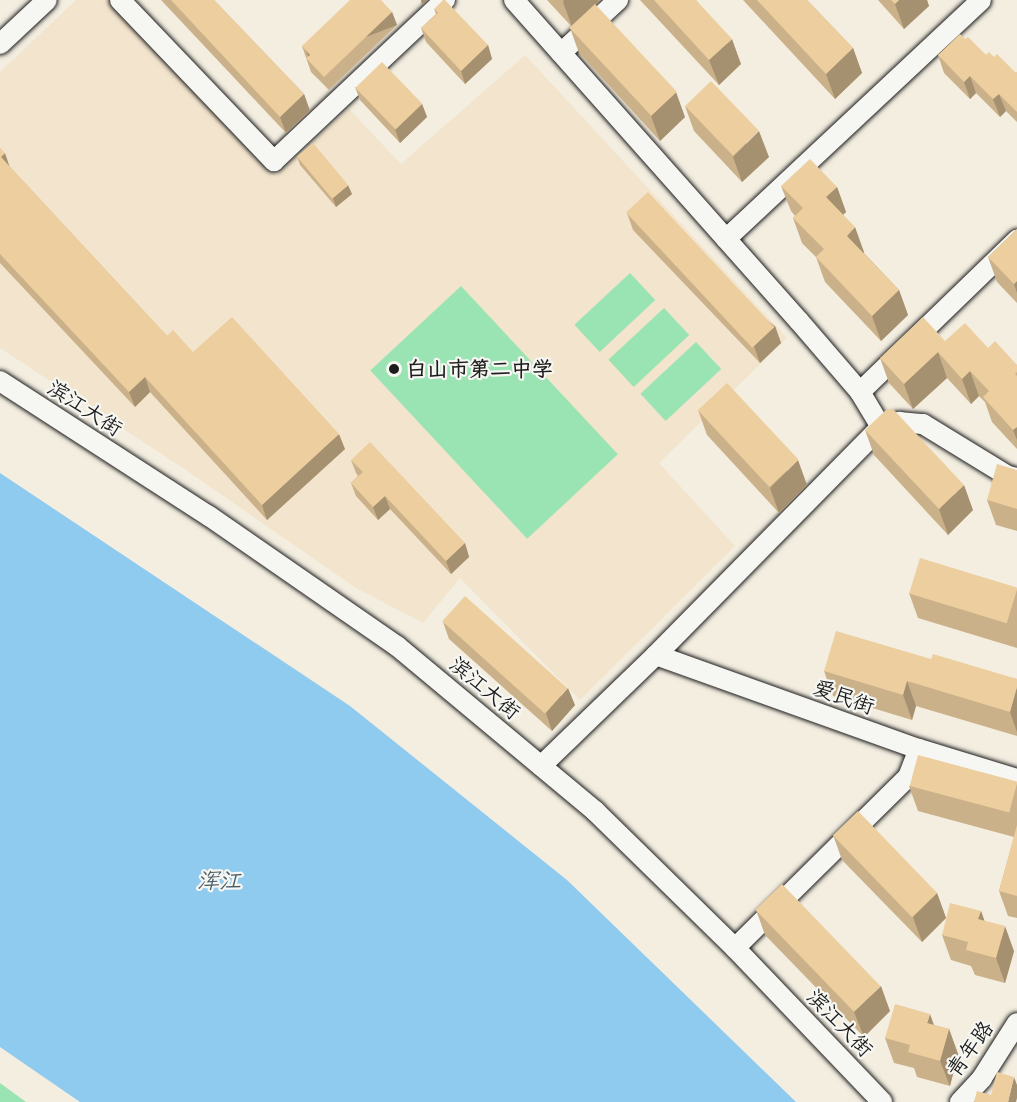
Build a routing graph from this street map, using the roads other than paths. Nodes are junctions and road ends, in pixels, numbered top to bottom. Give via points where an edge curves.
1 (47, 0) edge
2 (120, 0) edge
3 (445, 0) edge
4 (514, 0) edge
5 (618, 0) edge
6 (981, 0) edge
7 (0, 44) edge
8 (561, 52) junction
9 (726, 239) junction
10 (1017, 240) edge
11 (0, 381) edge
12 (860, 392) junction
13 (882, 427) junction
14 (1017, 478) edge
15 (656, 655) junction
16 (919, 749) junction
17 (541, 766) junction
18 (1017, 779) edge
19 (735, 948) junction
20 (1017, 1023) edge
21 (882, 1102) edge
22 (960, 1102) edge

1 - 7 street
2 - 3 street via 274,161
4 - 8 street
5 - 8 street
6 - 9 street
8 - 9 street
9 - 12 street
10 - 12 street
11 - 17 street, 滨江大街 via 314,586 397,646
12 - 13 street
13 - 14 street via 899,422 923,424
13 - 15 street
15 - 16 street, 爱民街
15 - 17 street
16 - 18 street, 爱民街
16 - 19 street via 908,777
17 - 19 street, 滨江大街 via 595,811
19 - 21 street, 滨江大街
20 - 22 street, 青年路 via 982,1078

